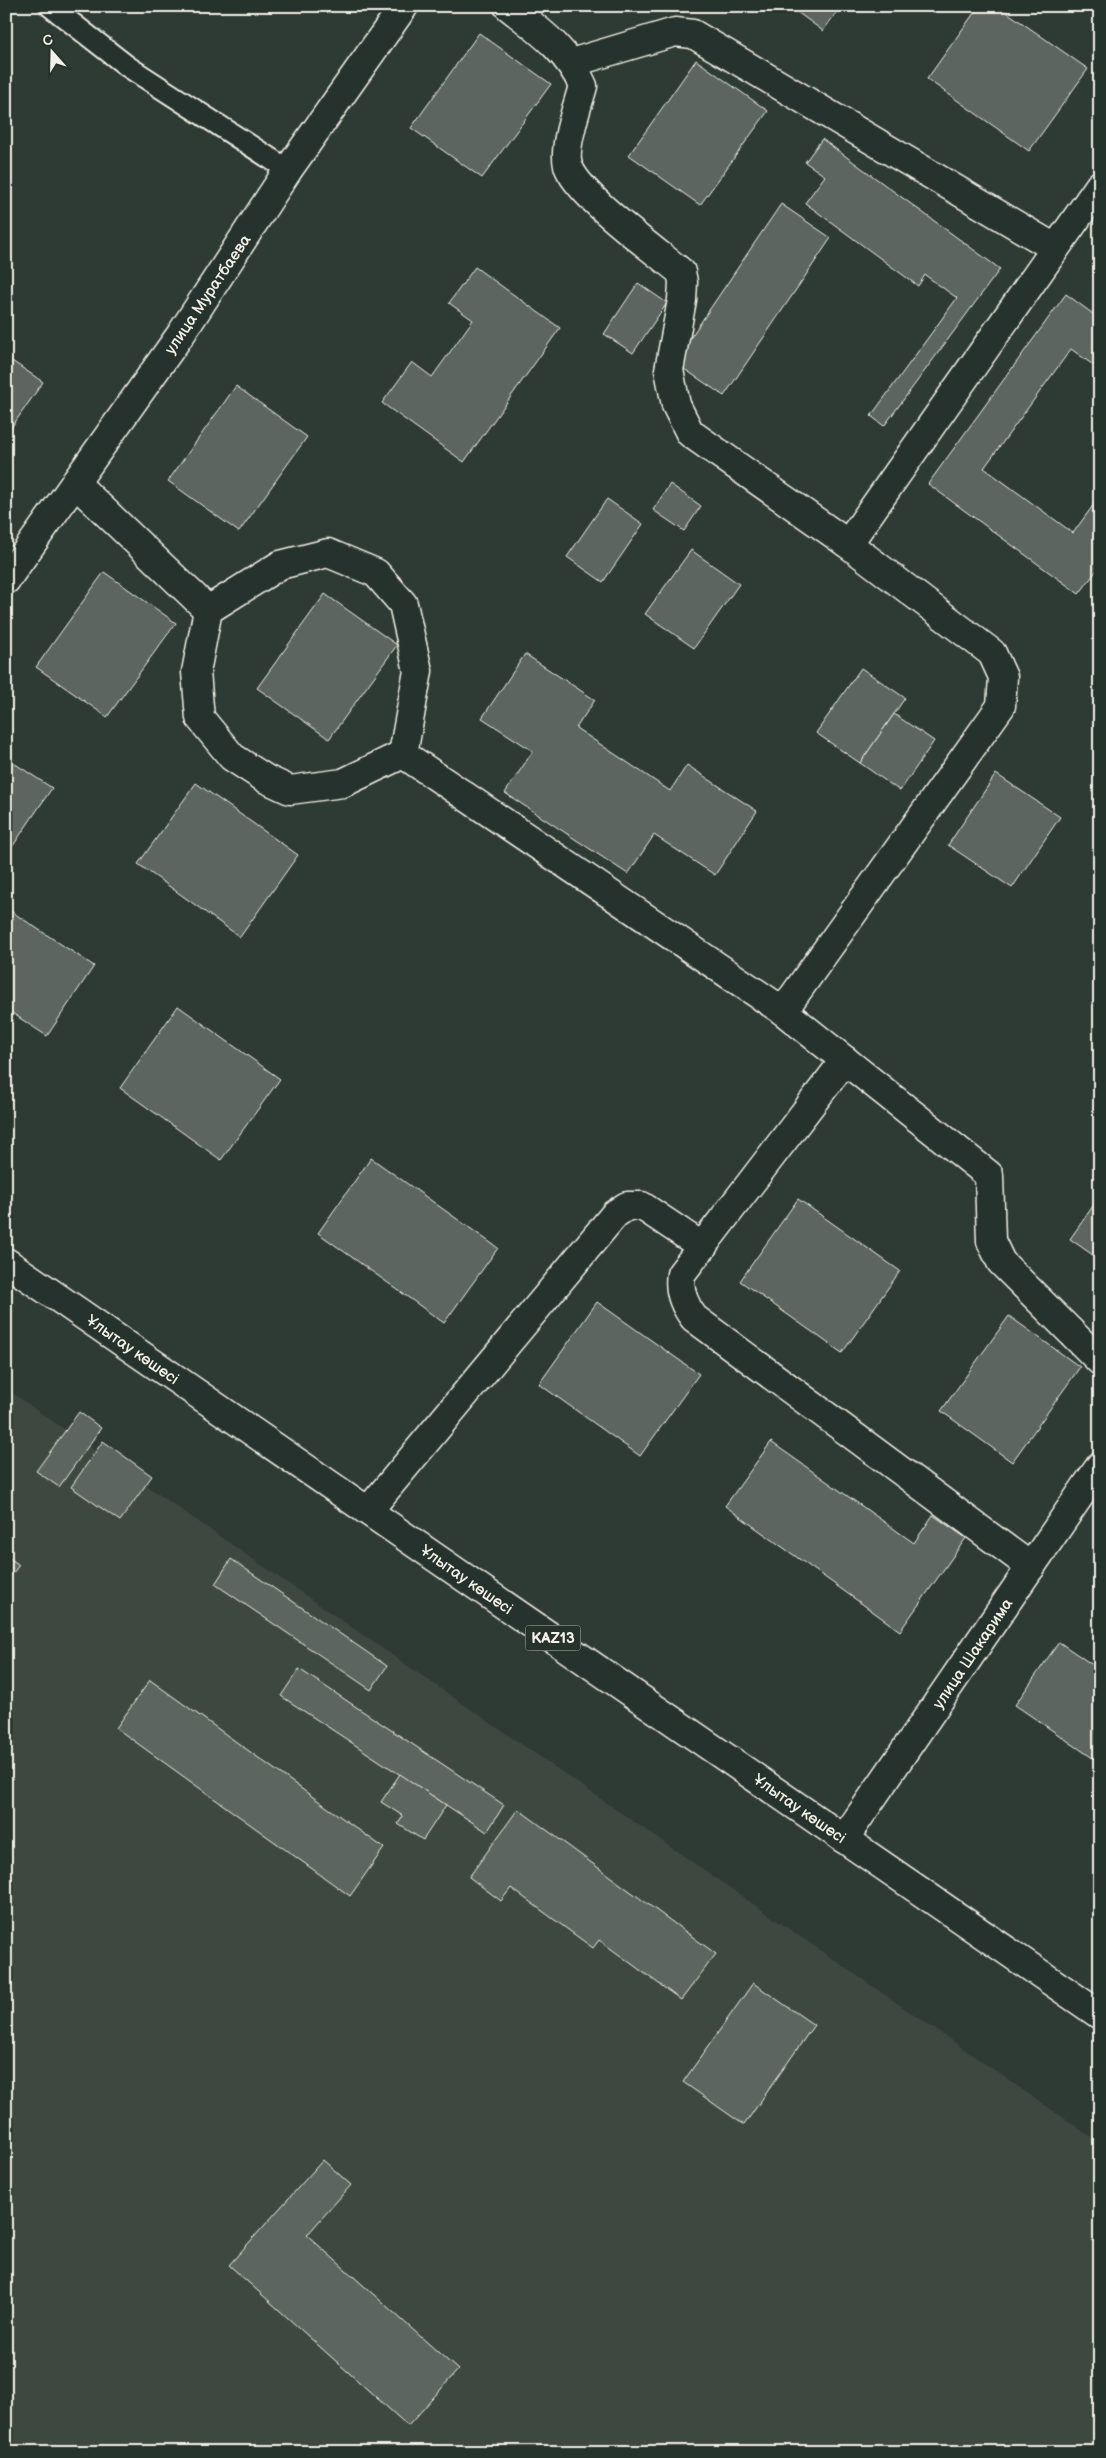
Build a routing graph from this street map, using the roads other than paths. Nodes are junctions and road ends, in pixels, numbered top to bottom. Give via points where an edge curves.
1 (50, 6) edge
2 (404, 6) edge
3 (508, 6) edge
4 (571, 63) junction
5 (288, 170) junction
6 (1100, 185) edge
7 (1056, 248) junction
8 (75, 483) junction
9 (848, 544) junction
10 (6, 580) edge
11 (208, 610) junction
12 (403, 754) junction
13 (783, 1011) junction
14 (845, 1060) junction
15 (703, 1247) junction
16 (6, 1262) edge
17 (1100, 1361) edge
18 (1100, 1466) edge
19 (368, 1511) junction
20 (1031, 1567) junction
21 (844, 1839) junction
22 (1100, 2015) edge

1 - 5 lane via 127,66
2 - 5 street, улица Муратбаева
3 - 4 street via 550,38
4 - 7 street via 674,32 693,34
4 - 9 street via 583,86 568,147 569,168 586,190 617,219 681,272 684,282 682,300 669,370 676,405 690,433
5 - 8 street, улица Муратбаева via 181,334
6 - 7 street
7 - 9 street
8 - 10 street, улица Муратбаева
8 - 11 street
9 - 13 street via 992,653 1003,677 1001,706
11 - 12 street via 196,672 200,718 232,757 266,780 290,790 343,783
11 - 12 street via 280,565 328,553 376,573 403,604 418,672
12 - 13 street
13 - 14 street
14 - 15 street
14 - 17 street via 989,1174 991,1241 1001,1262
15 - 19 street via 642,1206 627,1206 615,1214
15 - 20 street via 681,1274 679,1286 685,1306 694,1318
16 - 19 street, Ұлытау көшесі / KAZ13
18 - 20 street, улица Шакарима
19 - 21 street, Ұлытау көшесі / KAZ13
20 - 21 street, улица Шакарима
21 - 22 street, Ұлытау көшесі / KAZ13

